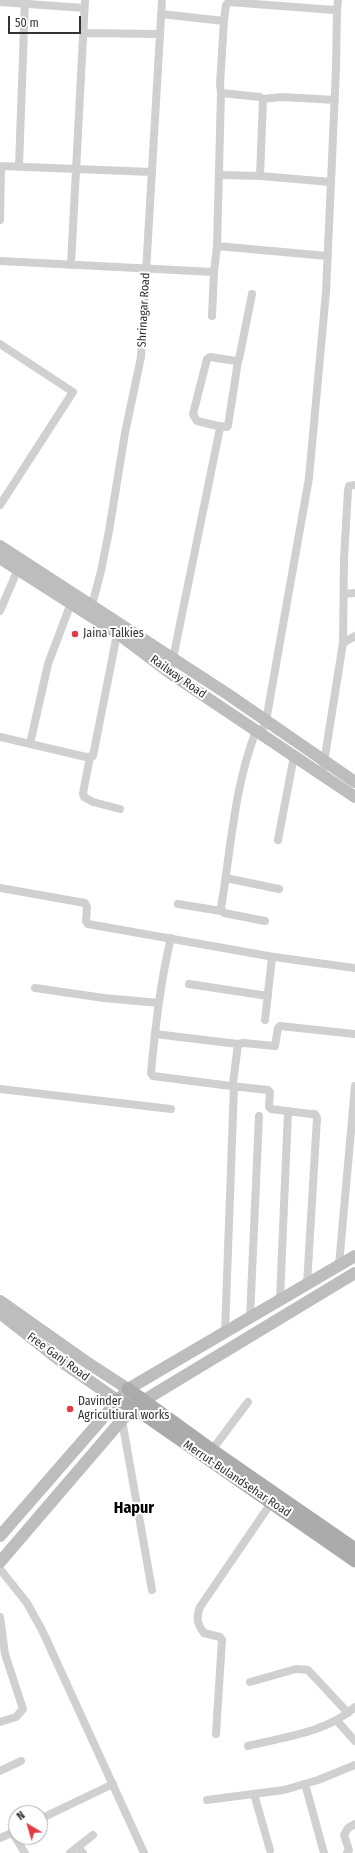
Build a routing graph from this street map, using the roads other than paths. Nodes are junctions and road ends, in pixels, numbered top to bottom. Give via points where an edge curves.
1 (162, 0) edge
2 (338, 0) edge
3 (25, 1) edge
4 (229, 1) edge
5 (0, 2) edge
6 (270, 2) edge
7 (85, 4) edge
8 (306, 4) edge
9 (337, 10) junction
10 (161, 14) junction
11 (224, 21) junction
12 (83, 34) junction
13 (160, 34) junction
14 (221, 93) junction
15 (262, 99) junction
16 (335, 100) junction
17 (0, 166) edge
18 (19, 166) junction
19 (76, 168) junction
20 (152, 172) junction
21 (219, 175) junction
22 (260, 176) junction
23 (331, 182) junction
24 (0, 220) edge
25 (217, 246) junction
26 (327, 256) junction
27 (0, 261) edge
28 (71, 265) junction
29 (146, 268) junction
30 (214, 272) junction
31 (252, 294) dead end
32 (212, 316) dead end
33 (0, 344) edge
34 (238, 361) junction
35 (220, 426) junction
36 (355, 485) edge
37 (0, 505) edge
38 (0, 546) edge
39 (0, 558) edge
40 (18, 569) junction
41 (355, 593) edge
42 (344, 594) junction
43 (71, 603) junction
44 (90, 610) junction
45 (0, 612) edge
46 (118, 628) junction
47 (355, 636) edge
48 (343, 644) junction
49 (172, 658) junction
50 (170, 673) junction
51 (232, 698) junction
52 (225, 710) junction
53 (266, 721) junction
54 (259, 732) junction
55 (0, 737) edge
56 (30, 744) junction
57 (294, 756) junction
58 (90, 757) junction
59 (325, 761) junction
60 (322, 775) junction
61 (355, 782) edge
62 (355, 797) edge
63 (120, 809) dead end
64 (278, 840) dead end
65 (226, 878) junction
66 (0, 888) edge
67 (279, 889) dead end
68 (178, 904) dead end
69 (222, 911) junction
70 (266, 921) dead end
71 (171, 938) junction
72 (272, 956) junction
73 (355, 968) edge
74 (189, 984) dead end
75 (35, 988) dead end
76 (268, 996) junction
77 (159, 1003) junction
78 (265, 1020) dead end
79 (155, 1034) junction
80 (355, 1034) edge
81 (238, 1044) junction
82 (232, 1086) junction
83 (355, 1086) edge
84 (0, 1089) edge
85 (171, 1109) dead end
86 (288, 1111) junction
87 (259, 1116) dead end
88 (355, 1256) edge
89 (339, 1265) junction
90 (355, 1273) edge
91 (307, 1284) junction
92 (280, 1300) junction
93 (0, 1301) edge
94 (1, 1316) edge
95 (250, 1318) junction
96 (225, 1332) junction
97 (128, 1388) junction
98 (117, 1400) junction
99 (146, 1400) junction
100 (248, 1402) dead end
101 (133, 1407) junction
102 (122, 1420) junction
103 (212, 1450) junction
104 (45, 1484) junction
105 (59, 1494) junction
106 (271, 1503) junction
107 (0, 1536) edge
108 (351, 1548) edge
109 (355, 1561) edge
110 (0, 1562) edge
111 (0, 1569) edge
112 (152, 1590) dead end
113 (0, 1623) edge
114 (250, 1682) dead end
115 (355, 1707) edge
116 (348, 1713) junction
117 (337, 1721) junction
118 (0, 1722) edge
119 (216, 1734) dead end
120 (355, 1741) edge
121 (248, 1746) dead end
122 (21, 1761) dead end
123 (355, 1765) edge
124 (0, 1771) edge
125 (113, 1784) junction
126 (304, 1784) junction
127 (254, 1794) junction
128 (207, 1800) dead end
129 (48, 1815) edge
130 (355, 1824) edge
131 (93, 1835) dead end
132 (81, 1850) edge
133 (270, 1850) dead end
134 (70, 1853) edge
135 (144, 1853) edge
136 (324, 1853) edge
137 (347, 1853) edge

1 - 10 street, Shrinagar Road
2 - 9 street
3 - 5 street
3 - 7 street
3 - 18 street
4 - 6 street
4 - 11 street
6 - 8 street
7 - 12 street
8 - 9 street
9 - 16 street
10 - 11 street
10 - 13 street, Shrinagar Road
11 - 14 street
12 - 13 street
12 - 19 street
13 - 20 street, Shrinagar Road
14 - 15 street
14 - 21 street
15 - 16 street via 282,97
15 - 22 street
16 - 23 street
17 - 18 street
17 - 24 street
18 - 19 street
19 - 20 street
19 - 28 street
20 - 29 street, Shrinagar Road
21 - 22 street
21 - 25 street
22 - 23 street
23 - 26 street
25 - 26 street
25 - 30 street
26 - 53 street via 309,478
27 - 28 street
28 - 29 street
29 - 30 street
29 - 44 street, Shrinagar Road via 141,357 125,433 108,537
30 - 32 street
31 - 34 street
33 - 37 street via 73,392
34 - 35 street via 228,426
34 - 35 street via 210,357 206,361 193,417 196,421
35 - 49 street
36 - 42 street via 349,486 348,490
38 - 44 street
39 - 40 street, Railway Road
40 - 43 street, Railway Road
40 - 45 street
41 - 42 street
42 - 48 street
43 - 44 street, Railway Road
43 - 56 street via 48,664
44 - 46 street, Railway Road
46 - 49 street
46 - 50 street, Railway Road
46 - 58 street via 94,754
47 - 48 street
48 - 59 street
49 - 50 street
49 - 51 street
50 - 52 street, Railway Road
51 - 52 street
51 - 53 street
52 - 54 street, Railway Road
53 - 54 street
53 - 59 street
54 - 57 street, Railway Road
54 - 65 street via 247,755 236,802
55 - 56 street
56 - 58 street
57 - 60 street, Railway Road
57 - 64 street
58 - 63 street via 84,798
59 - 60 street
59 - 61 street
60 - 62 street, Railway Road
65 - 67 street
65 - 69 street
66 - 71 street via 84,903 87,907 88,924
68 - 69 street
69 - 70 street
71 - 72 street
71 - 77 street
72 - 73 street
72 - 76 street
74 - 76 street
75 - 77 street
76 - 78 street
77 - 79 street
79 - 81 street
79 - 82 street via 152,1075
80 - 81 street via 280,1026 275,1046
81 - 82 street
82 - 86 street via 268,1090 269,1107
82 - 96 street
83 - 89 street
84 - 85 street
86 - 91 street via 315,1114 317,1118
86 - 92 street
87 - 95 street
88 - 89 street
89 - 91 street
90 - 99 street
91 - 92 street
92 - 95 street
93 - 97 street
94 - 98 street, Free Ganj Road
95 - 96 street
96 - 97 street
97 - 98 street
97 - 99 main road
98 - 101 main road, Merrut-Bulandsehar Road
98 - 104 street
99 - 101 street
99 - 103 main road
100 - 103 street
101 - 102 street
101 - 106 main road, Merrut-Bulandsehar Road
102 - 105 street
102 - 112 street
103 - 108 main road
104 - 105 street
104 - 107 street
105 - 110 street
106 - 108 main road, Merrut-Bulandsehar Road
106 - 119 street via 197,1614 197,1622 204,1633 220,1637 222,1640
108 - 109 main road, Merrut-Bulandsehar Road
111 - 125 street via 27,1603 42,1630
113 - 118 street via 5,1654 23,1709 16,1717
114 - 116 street via 296,1669 308,1670
115 - 116 street
116 - 117 street
117 - 120 street
117 - 121 street via 316,1729
122 - 124 street
123 - 126 street
125 - 129 street
125 - 135 street
126 - 127 street
126 - 136 street
127 - 128 street
127 - 133 street
130 - 137 street via 344,1834
131 - 132 street
132 - 134 street

